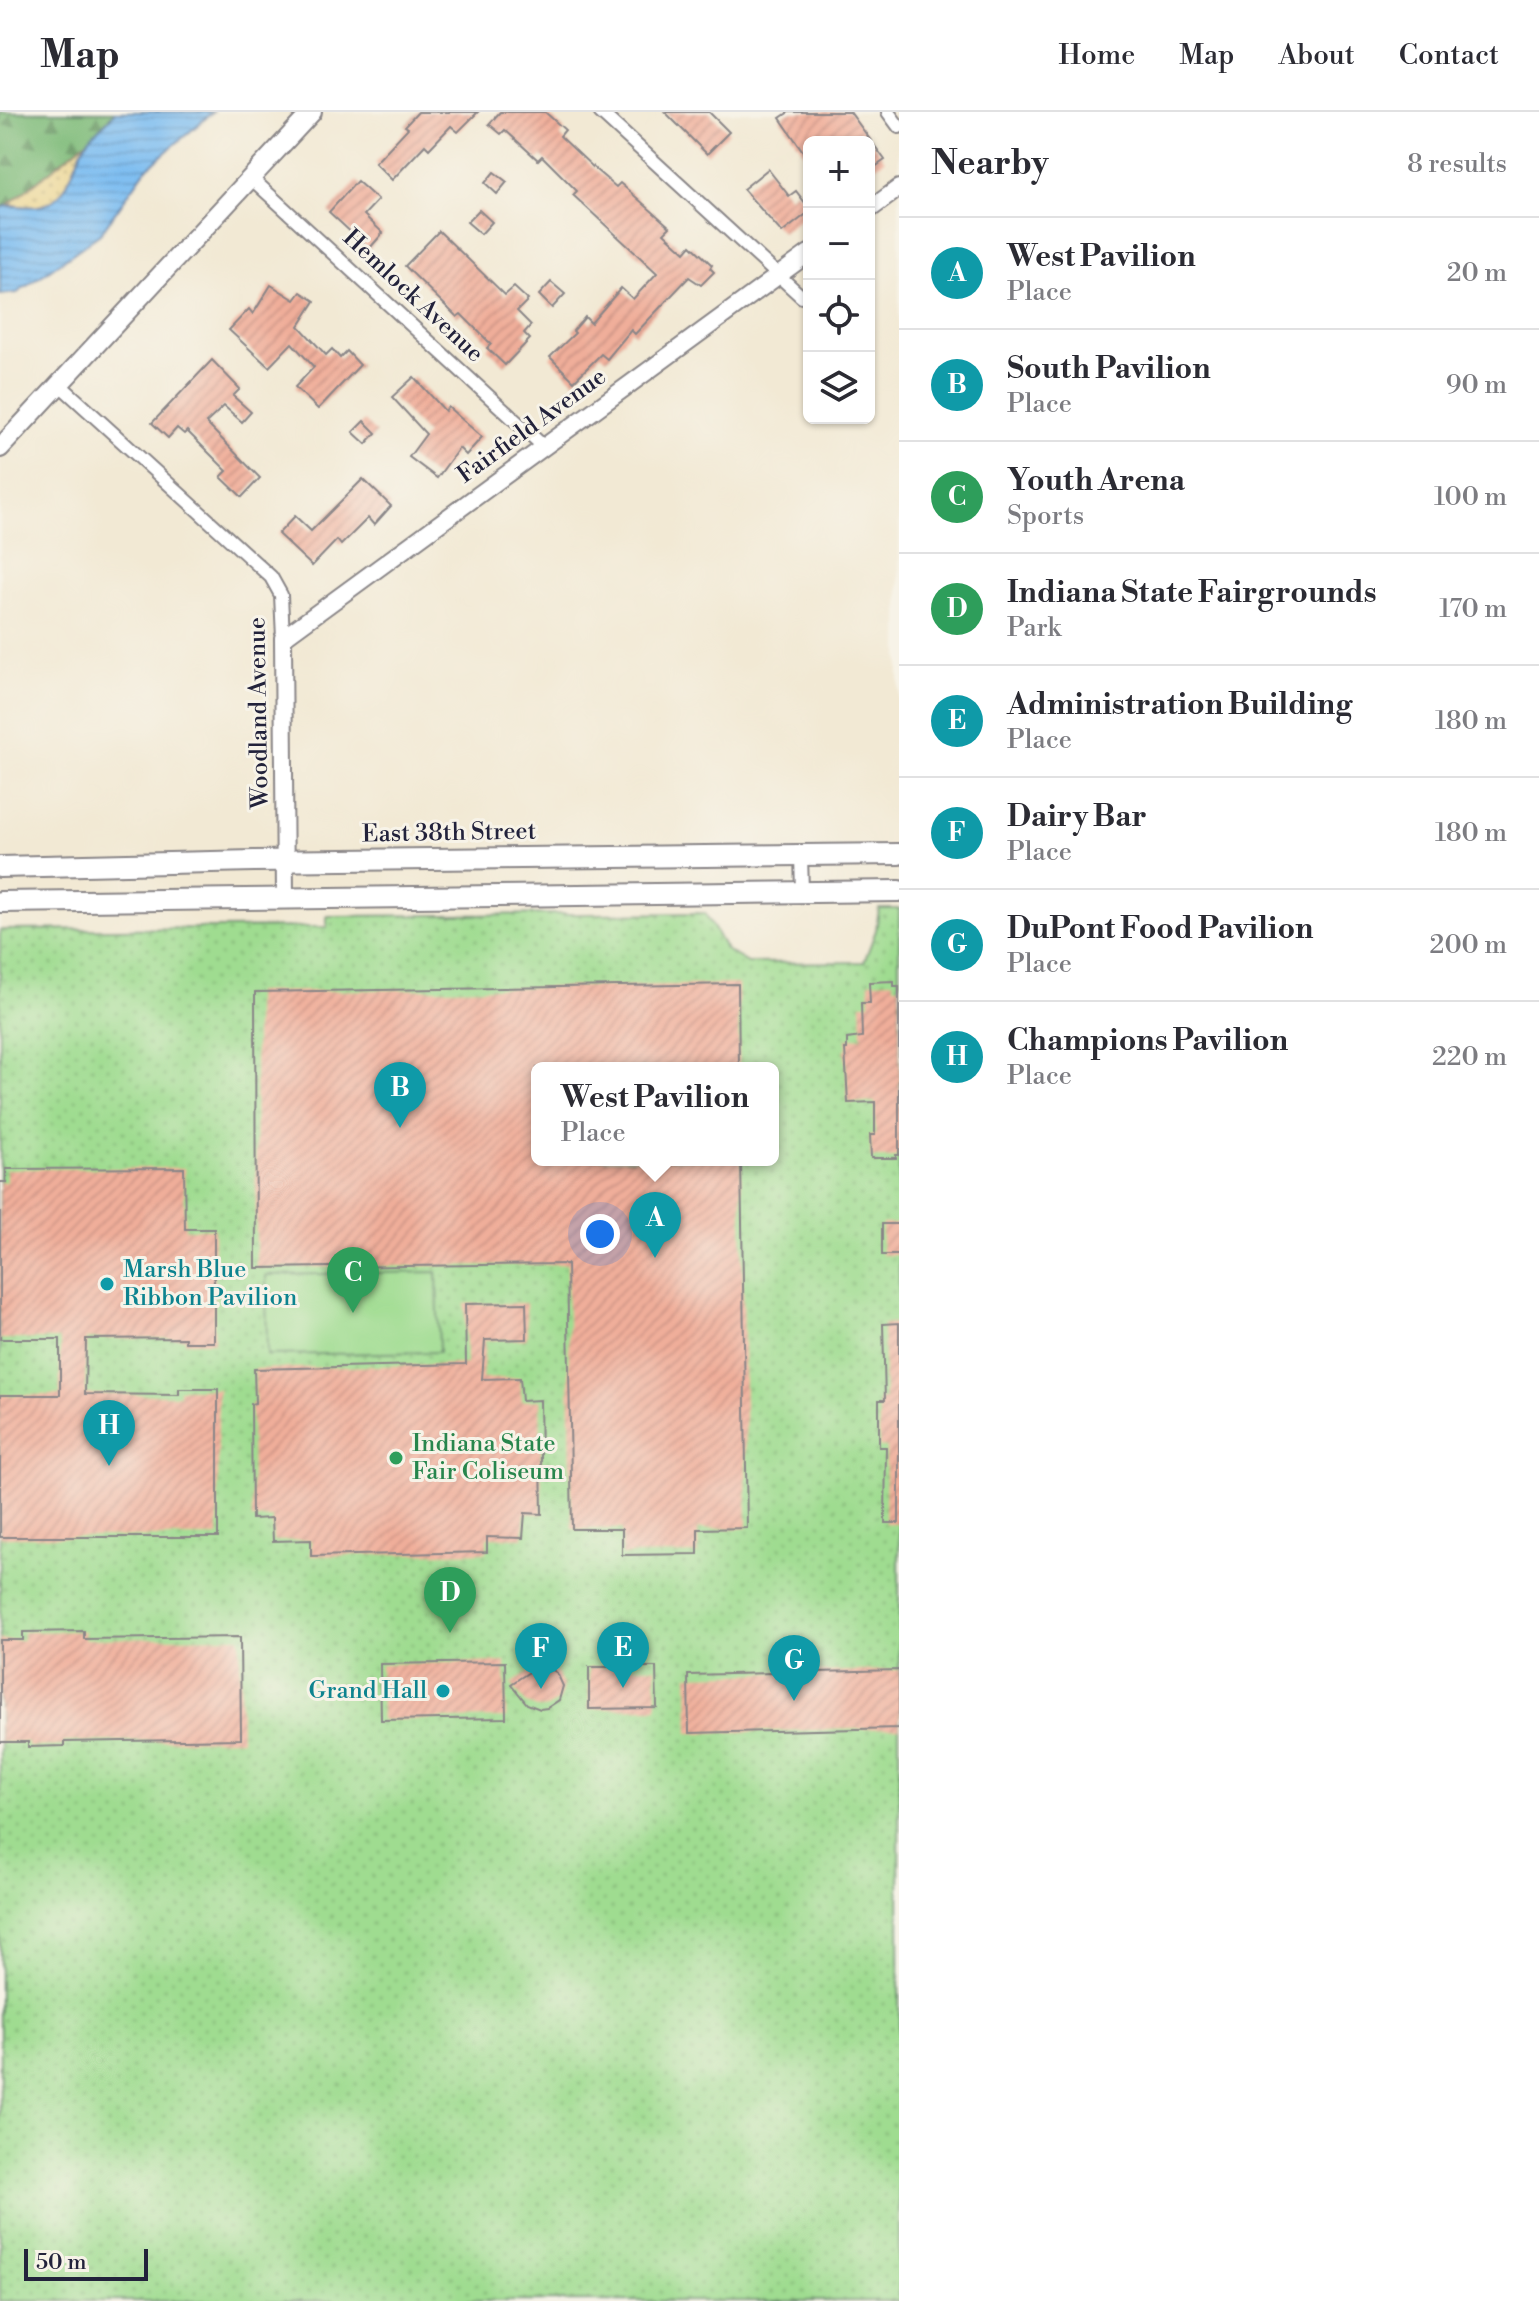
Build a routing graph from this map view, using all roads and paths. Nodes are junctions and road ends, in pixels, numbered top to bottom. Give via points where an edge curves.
1 (312, 112) edge
2 (600, 112) edge
3 (888, 112) edge
4 (899, 127) edge
5 (251, 178) junction
6 (899, 188) edge
7 (872, 208) edge
8 (803, 257) edge
9 (778, 275) junction
10 (802, 297) dead end
11 (59, 384) junction
12 (544, 447) junction
13 (0, 448) edge
14 (283, 638) junction
15 (899, 854) edge
16 (801, 855) junction
17 (285, 861) junction
18 (0, 867) edge
19 (899, 891) edge
20 (802, 892) junction
21 (285, 898) junction
22 (0, 902) edge

1 - 5 main road
2 - 9 street
3 - 4 street
5 - 11 main road
5 - 12 street, Hemlock Avenue
6 - 7 street
8 - 9 street, Fairfield Avenue
9 - 10 street
9 - 12 street, Fairfield Avenue
11 - 13 main road
11 - 14 street, Woodland Avenue via 271,577 281,595
12 - 14 street, Fairfield Avenue
14 - 17 street, Woodland Avenue
15 - 16 main road, East 38th Street
16 - 17 main road, East 38th Street
16 - 20 street
17 - 18 main road, East 38th Street
17 - 21 street, Woodland Avenue
19 - 20 main road
20 - 21 main road
21 - 22 main road

